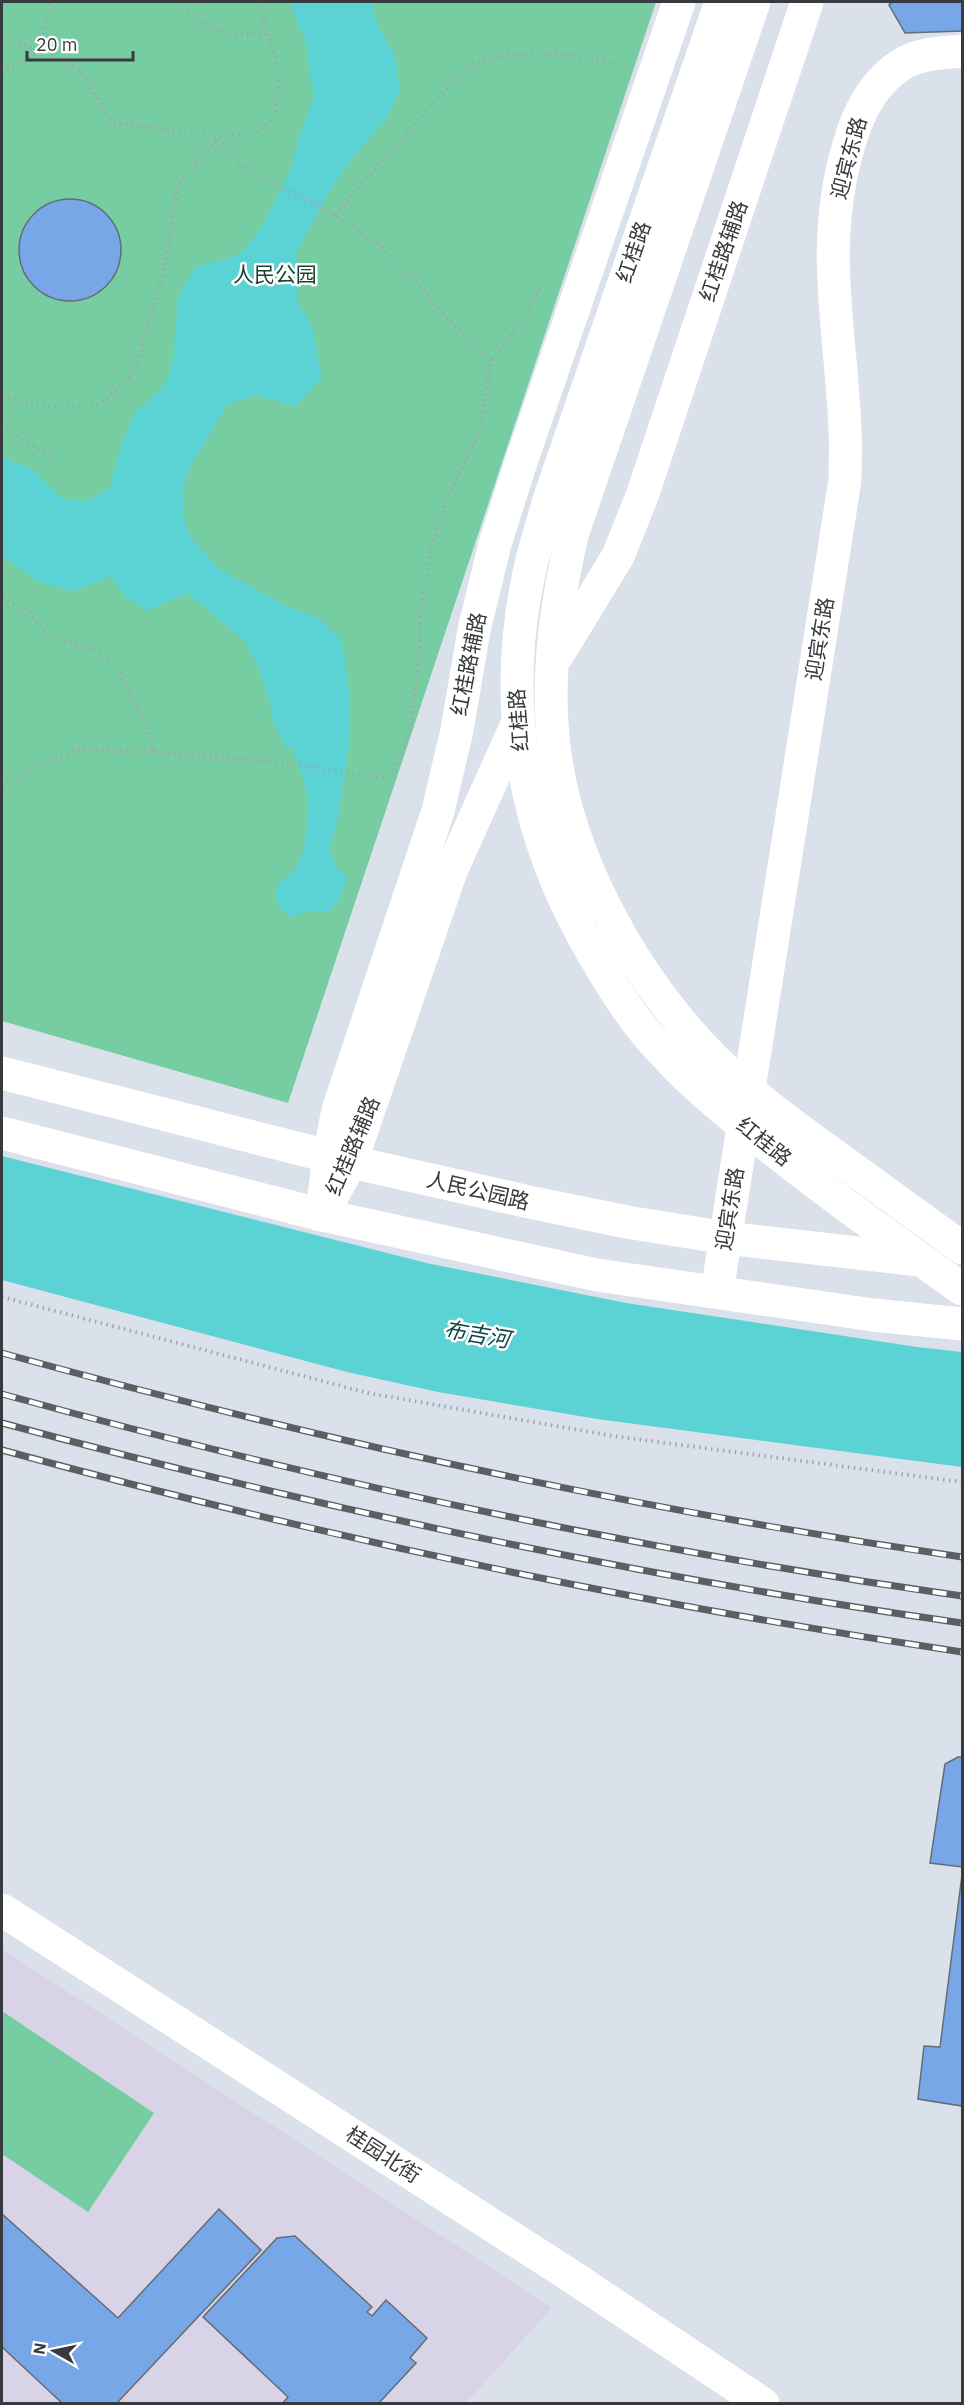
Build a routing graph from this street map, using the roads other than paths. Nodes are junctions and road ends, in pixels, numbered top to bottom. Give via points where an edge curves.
1 (679, 2) edge
2 (721, 2) edge
3 (754, 2) edge
4 (807, 2) edge
5 (963, 51) edge
6 (2, 1073) edge
7 (2, 1133) edge
8 (340, 1159) junction
9 (322, 1215) junction
10 (726, 1238) junction
11 (963, 1248) edge
12 (963, 1264) edge
13 (963, 1289) edge
14 (717, 1292) junction
15 (963, 1324) edge
16 (2, 1910) edge
17 (763, 2403) edge

1 - 8 main road, 红桂路辅路 via 495,544 438,811 338,1110
2 - 13 main road, 红桂路 via 532,558 516,682 520,750 546,858 572,918 624,1006 662,1052 709,1097 850,1209
3 - 11 main road, 红桂路 via 572,535 554,640 552,724 560,781 576,839 609,914 661,1000 715,1059 784,1119
4 - 8 main road, 红桂路辅路 via 642,496 618,556 520,718 451,871
5 - 10 main road, 迎宾东路 via 905,62 875,88 856,120 841,170 832,256 846,430 845,480
6 - 8 main road, 人民公园路
7 - 9 main road
8 - 9 main road, 红桂路辅路
8 - 10 main road, 人民公园路 via 627,1222
9 - 14 main road via 597,1275
10 - 12 main road, 人民公园路
10 - 14 main road, 迎宾东路
14 - 15 main road
16 - 17 main road, 桂园北街

